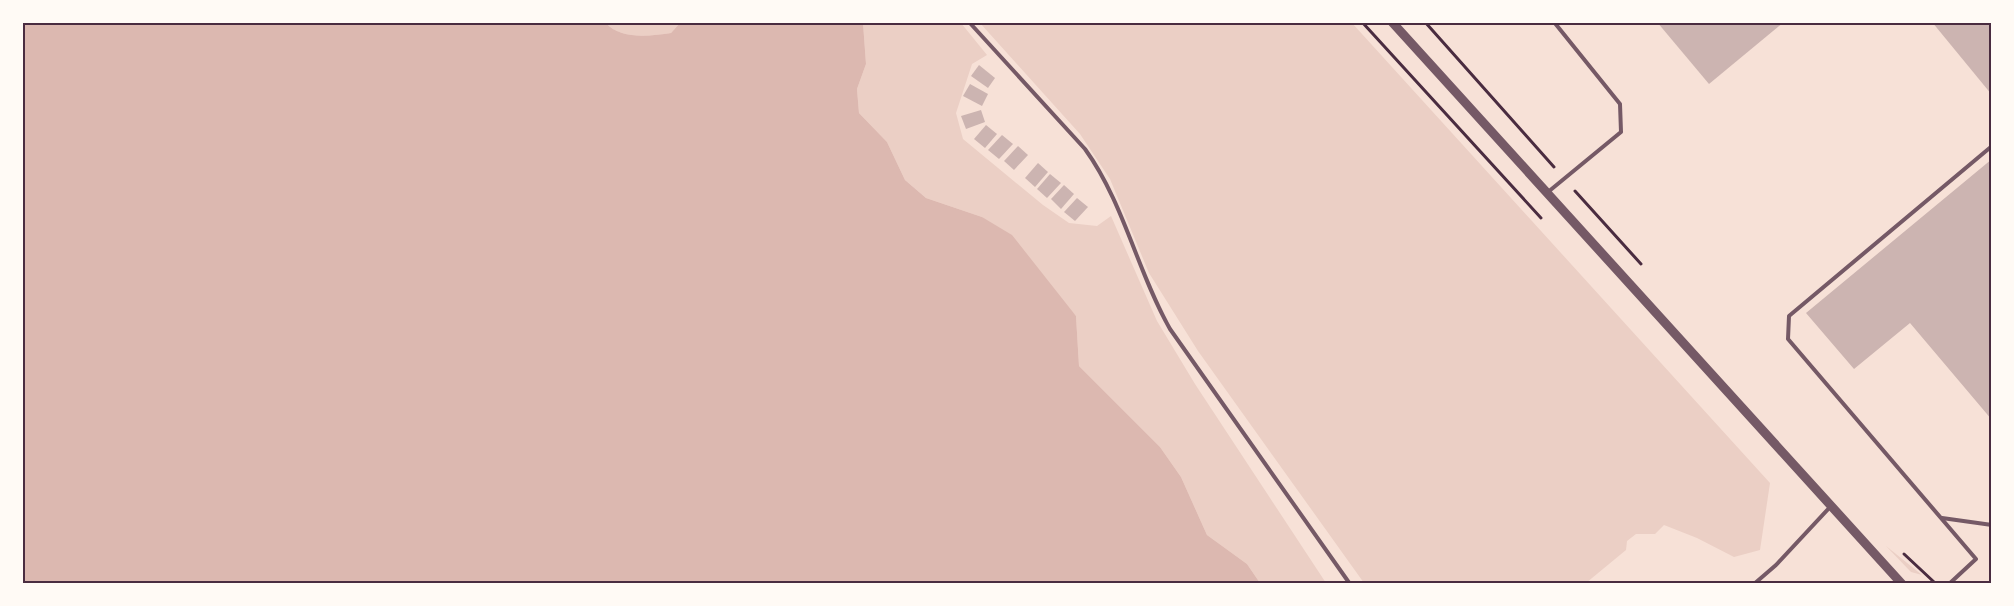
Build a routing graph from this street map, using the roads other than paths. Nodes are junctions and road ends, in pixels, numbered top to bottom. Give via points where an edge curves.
1 (969, 22) edge
2 (1392, 22) edge
3 (1554, 22) edge
4 (1992, 146) edge
5 (1547, 193) junction
6 (1831, 506) junction
7 (1942, 518) junction
8 (1992, 525) edge
9 (1350, 584) edge
10 (1754, 584) edge
11 (1902, 584) edge
12 (1949, 584) edge

1 - 9 lane via 1098,167 1155,302 1170,329
2 - 5 street
3 - 5 lane via 1620,104 1621,132
4 - 7 lane via 1789,316 1788,339
5 - 6 street
6 - 10 lane
6 - 11 street
7 - 8 lane
7 - 12 lane via 1976,559

